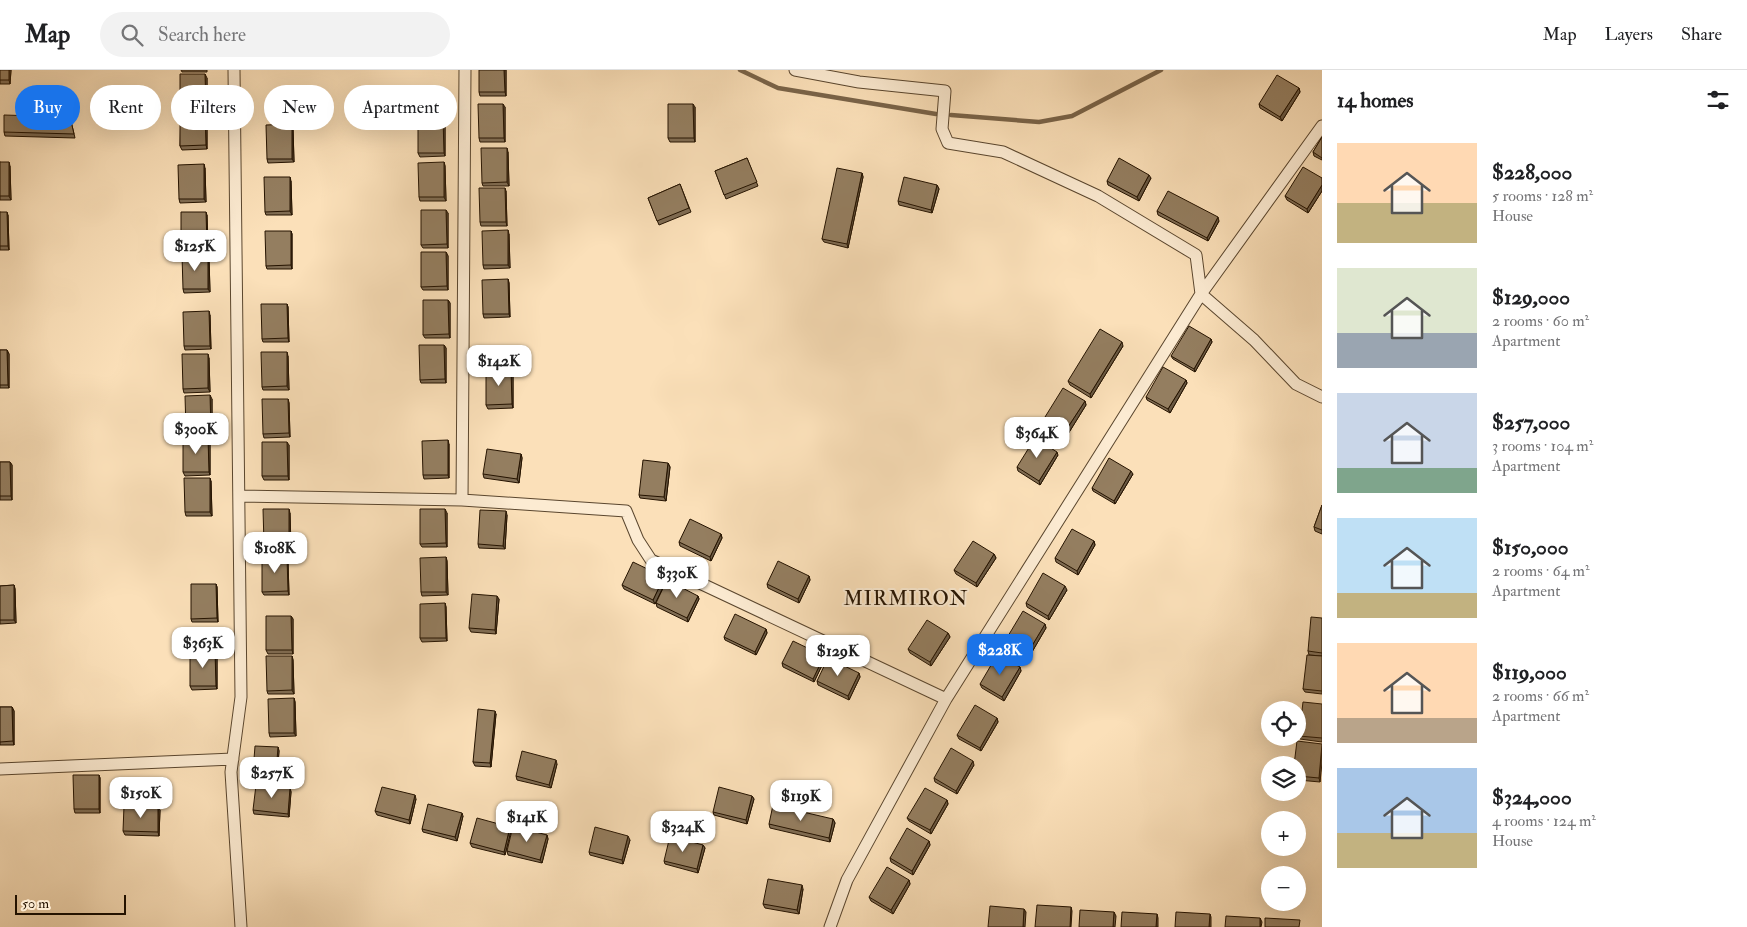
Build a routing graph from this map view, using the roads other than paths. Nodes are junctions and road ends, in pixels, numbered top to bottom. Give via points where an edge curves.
1 (234, 70) edge
2 (465, 70) edge
3 (795, 70) edge
4 (1322, 126) edge
5 (1201, 294) junction
6 (1322, 397) edge
7 (239, 496) junction
8 (462, 500) junction
9 (946, 699) junction
10 (233, 759) junction
11 (0, 770) edge
12 (241, 927) edge
13 (830, 927) edge

1 - 7 street
2 - 8 street
3 - 5 street via 859,82 945,91 942,128 948,142 1002,152 1098,196 1196,255
4 - 5 street
5 - 6 street via 1254,340 1296,384
5 - 9 street
7 - 8 street
7 - 10 street via 241,697
8 - 9 street via 626,510 638,540 651,560
9 - 13 street via 848,880
10 - 11 street
10 - 12 street via 231,772

